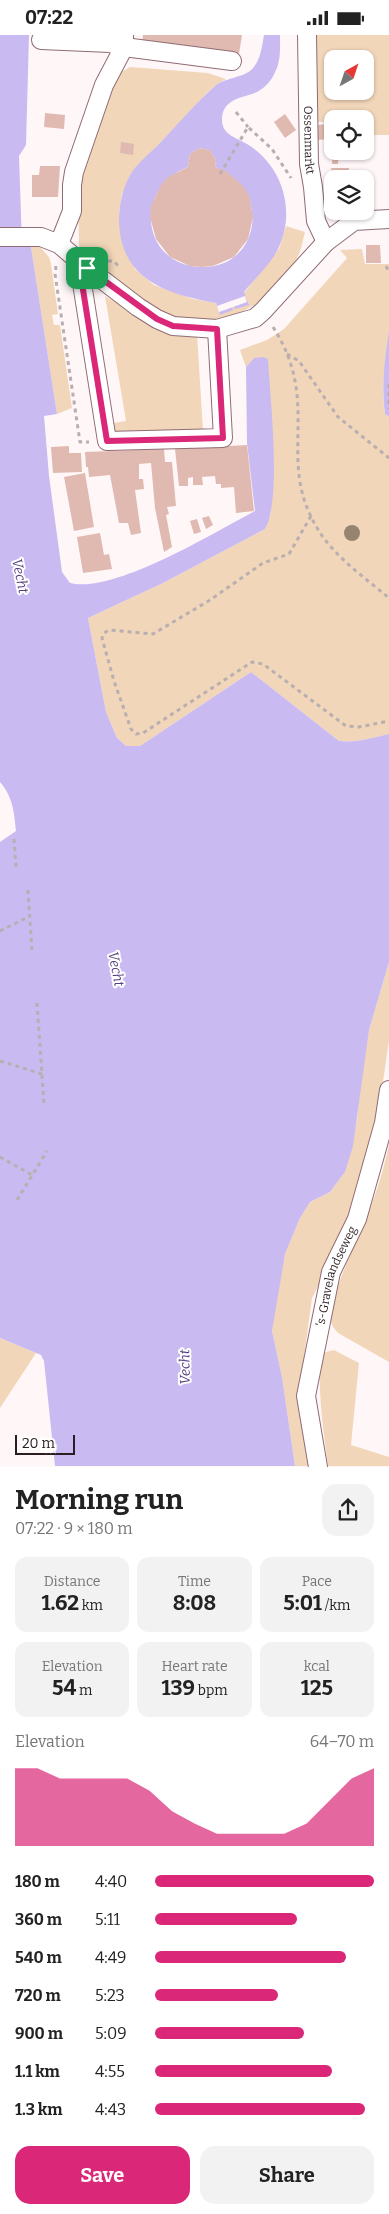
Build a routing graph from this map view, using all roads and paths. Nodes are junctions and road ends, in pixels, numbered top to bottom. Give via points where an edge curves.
1 (307, 35) edge
2 (41, 40) dead end
3 (124, 41) edge
4 (232, 61) dead end
5 (236, 112) dead end
6 (248, 127) junction
7 (220, 174) dead end
8 (293, 186) dead end
9 (383, 220) edge
10 (389, 235) edge
11 (0, 237) edge
12 (326, 242) junction
13 (59, 244) junction
14 (386, 266) dead end
15 (87, 268) junction
16 (389, 272) edge
17 (264, 311) junction
18 (217, 329) junction
19 (287, 354) junction
20 (389, 384) edge
21 (389, 409) edge
22 (107, 441) junction
23 (389, 458) edge
24 (311, 515) junction
25 (389, 598) edge
26 (389, 721) edge
27 (14, 839) dead end
28 (16, 867) dead end
29 (28, 890) dead end
30 (30, 916) junction
31 (0, 931) edge
32 (32, 953) dead end
33 (37, 1003) dead end
34 (0, 1061) edge
35 (43, 1075) junction
36 (389, 1090) edge
37 (44, 1104) dead end
38 (47, 1151) dead end
39 (0, 1157) edge
40 (32, 1175) junction
41 (17, 1200) dead end
42 (318, 1467) edge

1 - 12 street, Ossenmarkt via 308,164 316,221
2 - 3 street
3 - 4 street
3 - 13 street via 104,85 74,172 72,211
5 - 6 path
6 - 7 path
6 - 8 path via 272,149 289,173
9 - 10 street
9 - 12 street via 354,221
11 - 13 street via 41,237
12 - 17 street
13 - 15 street
13 - 22 path via 55,274 80,442
14 - 16 path
15 - 18 street via 157,319 173,326
15 - 22 street via 81,277
17 - 18 street via 254,318
17 - 19 path
18 - 22 street via 223,438
19 - 23 path via 299,361 338,417
19 - 24 path via 296,394 296,462 299,482
20 - 21 path
24 - 25 path via 330,544
24 - 26 path via 289,554 263,563 153,634 109,630 104,633 102,638 114,681 131,729 136,734 143,733 252,663 264,664 346,726
27 - 28 path
29 - 30 path
30 - 31 path
30 - 32 path
33 - 35 path
34 - 35 path
35 - 37 path
36 - 42 street, 's-Gravelandseweg via 384,1123 357,1219 332,1272 306,1396
38 - 40 path
39 - 40 path
40 - 41 path

